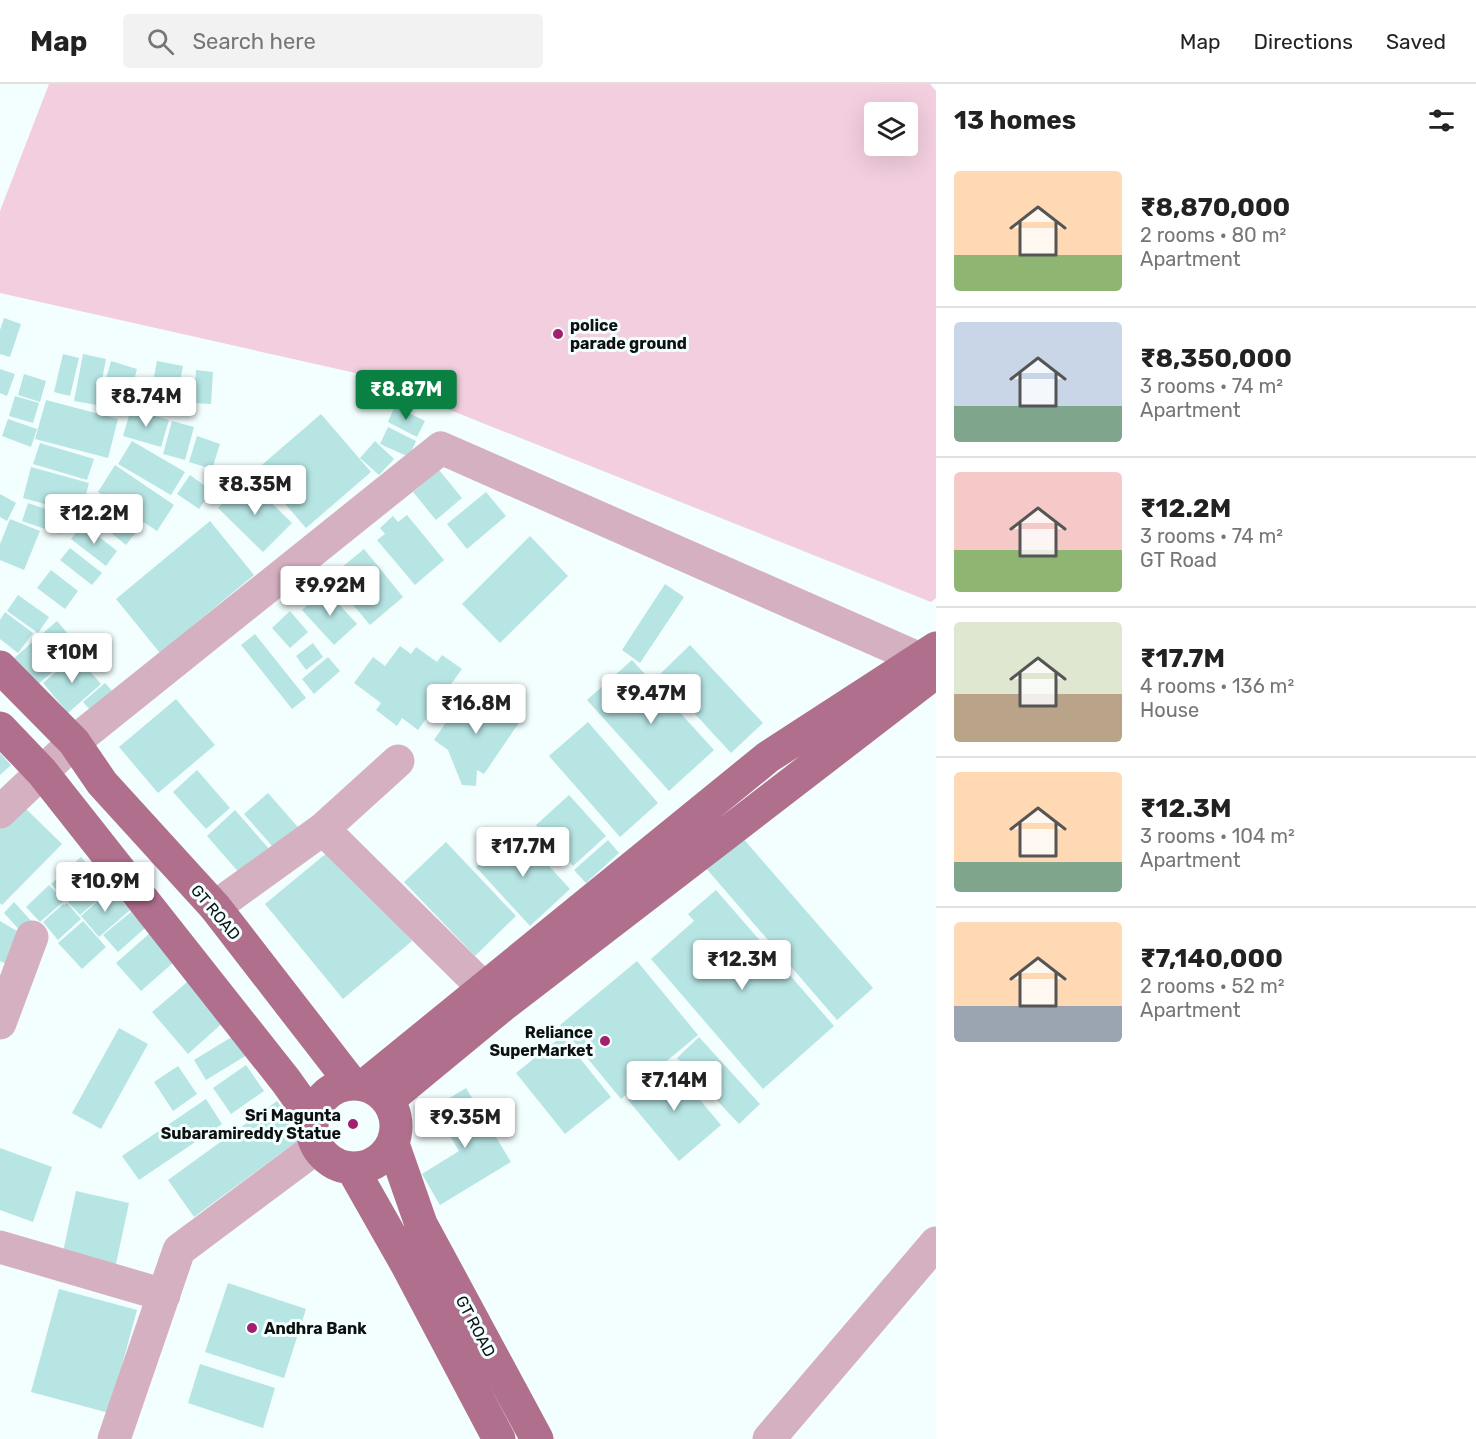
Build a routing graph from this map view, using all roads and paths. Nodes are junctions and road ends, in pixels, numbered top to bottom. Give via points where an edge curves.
1 (932, 661) edge
2 (0, 667) edge
3 (0, 728) edge
4 (74, 742) junction
5 (398, 760) dead end
6 (42, 772) junction
7 (0, 812) edge
8 (323, 829) junction
9 (215, 907) junction
10 (32, 937) dead end
11 (494, 997) junction
12 (0, 1023) edge
13 (368, 1090) junction
14 (315, 1133) junction
15 (393, 1144) junction
16 (352, 1168) junction
17 (936, 1243) edge
18 (0, 1247) edge
19 (164, 1295) junction
20 (114, 1439) edge
21 (499, 1439) edge
22 (537, 1439) edge
23 (769, 1439) edge

1 - 4 street via 441,448
1 - 11 main road
2 - 4 main road, GT ROAD
3 - 6 main road
4 - 6 street
4 - 9 main road, GT ROAD via 102,783
5 - 8 street
6 - 7 street
6 - 14 main road via 279,1072
8 - 9 street
8 - 11 street
9 - 13 main road, GT ROAD
10 - 12 street
11 - 13 main road
13 - 14 main road via 338,1087 326,1095 318,1106
13 - 15 main road via 394,1110
14 - 16 main road via 326,1158
14 - 19 street via 179,1250
15 - 16 main road via 376,1162
15 - 22 main road, GT ROAD via 421,1224
16 - 21 main road
17 - 23 street
18 - 19 street
19 - 20 street

